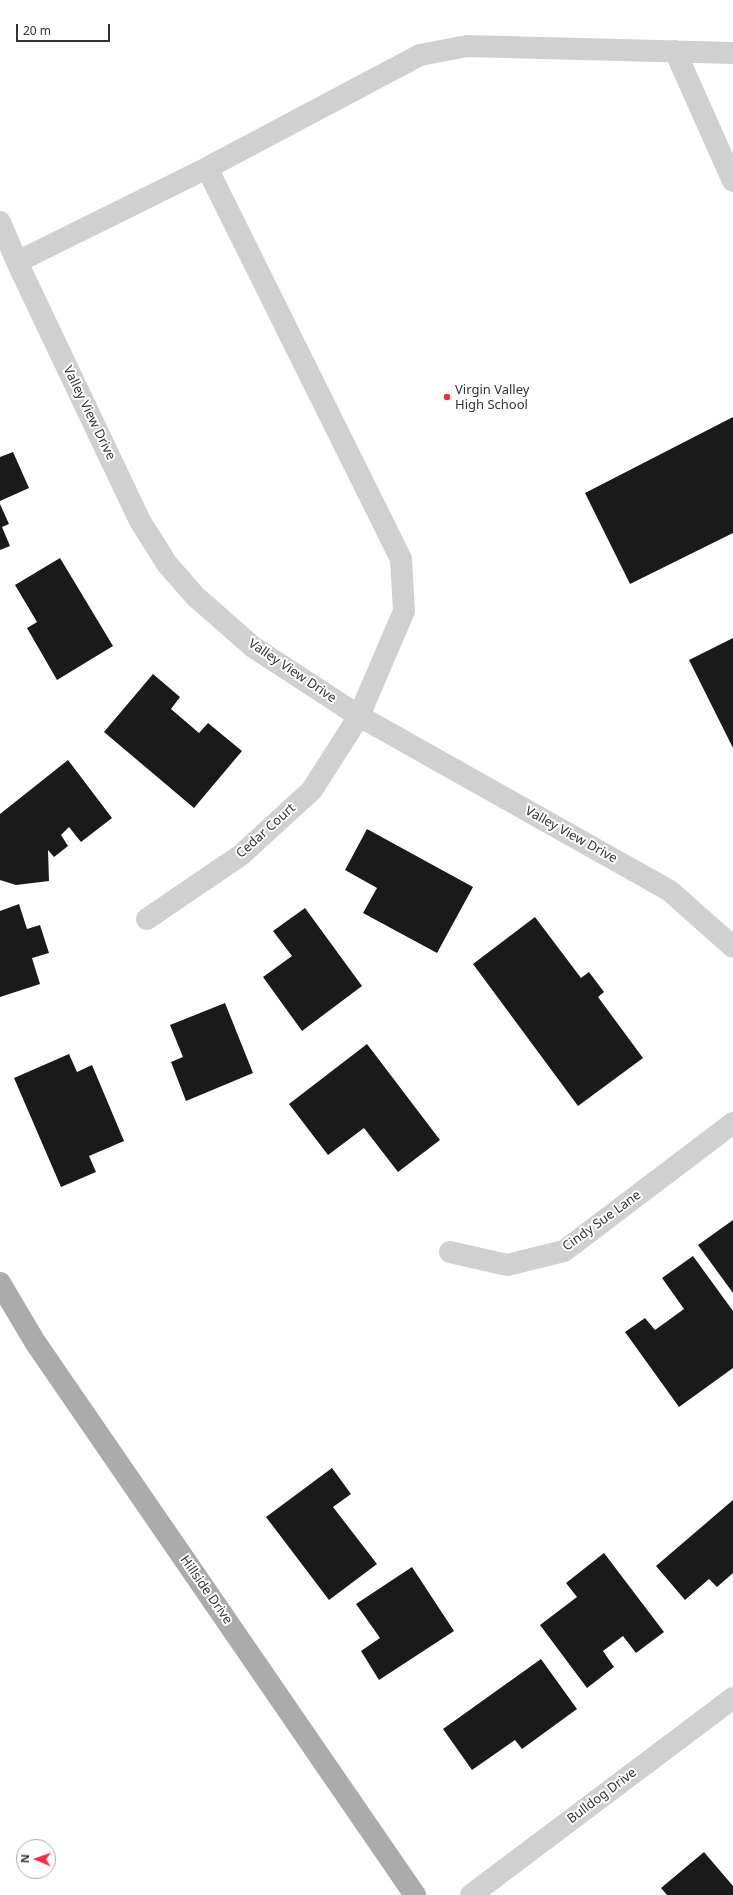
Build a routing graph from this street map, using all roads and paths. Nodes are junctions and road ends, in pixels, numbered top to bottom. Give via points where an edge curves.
1 (675, 51) junction
2 (733, 53) edge
3 (207, 168) junction
4 (733, 181) edge
5 (0, 222) edge
6 (17, 262) junction
7 (359, 716) junction
8 (147, 919) dead end
9 (733, 947) edge
10 (733, 1123) edge
11 (450, 1252) dead end
12 (0, 1283) edge
13 (733, 1698) edge
14 (415, 1895) edge
15 (471, 1895) edge

1 - 2 street
1 - 3 street via 467,46 420,55
1 - 4 street
3 - 6 street
3 - 7 street, Cedar Court via 401,560 404,612
5 - 6 street, Valley View Drive
6 - 7 street, Valley View Drive via 140,521 167,564 195,596 253,647
7 - 8 street, Cedar Court via 312,790 240,855
7 - 9 street, Valley View Drive via 670,891
10 - 11 street, Cindy Sue Lane via 564,1251 507,1264
12 - 14 main road, Hillside Drive via 35,1342
13 - 15 street, Bulldog Drive

